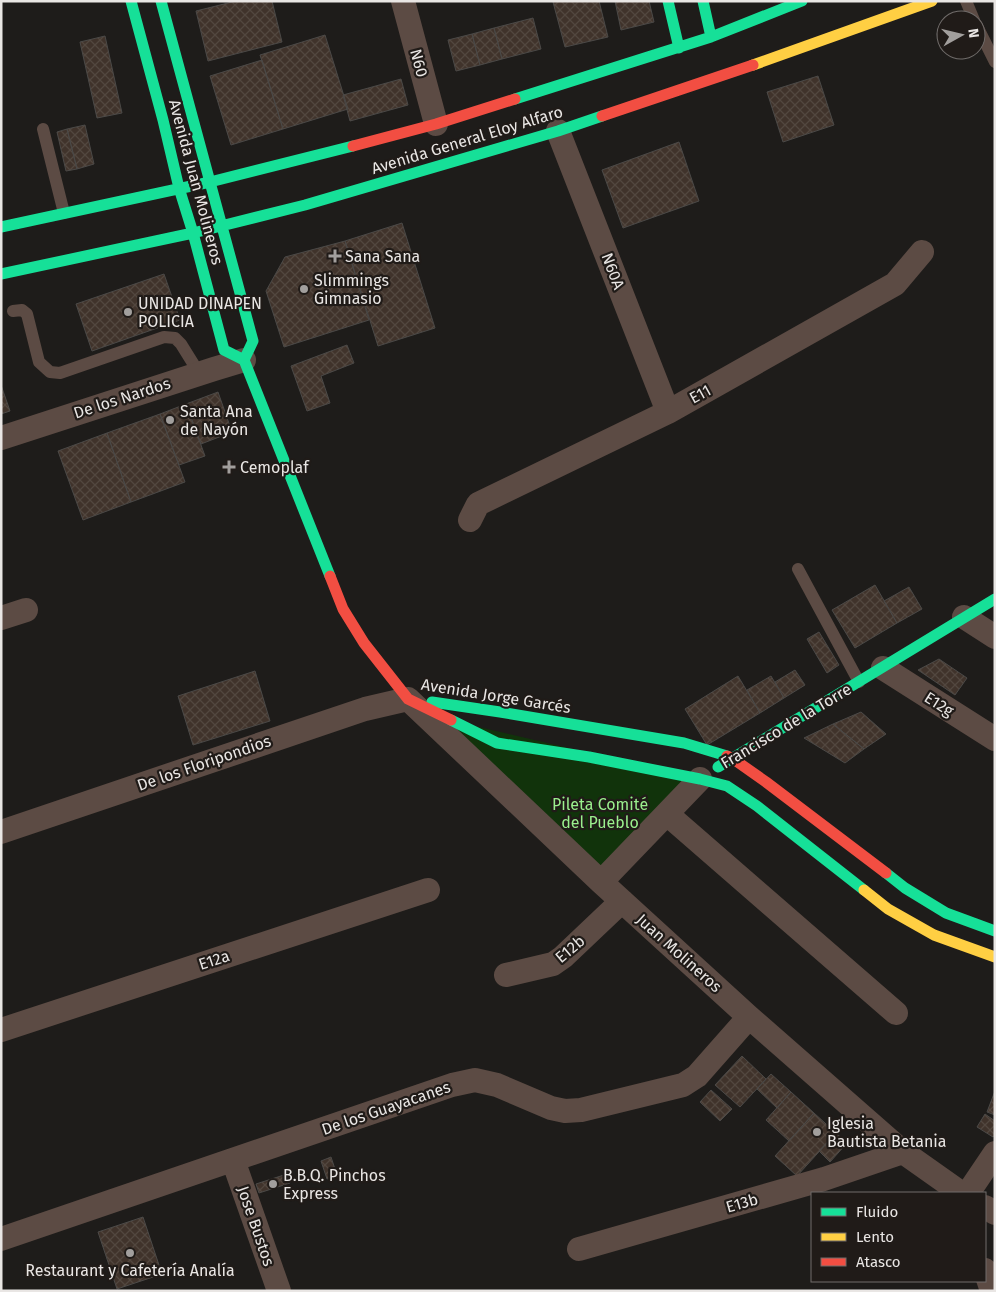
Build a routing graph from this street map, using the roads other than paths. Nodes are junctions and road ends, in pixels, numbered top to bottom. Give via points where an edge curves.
1 (131, 1) edge
2 (161, 1) edge
3 (402, 1) edge
4 (668, 1) edge
5 (703, 1) edge
6 (802, 1) edge
7 (932, 1) edge
8 (918, 4) edge
9 (712, 37) junction
10 (986, 44) edge
11 (679, 48) junction
12 (995, 62) edge
13 (436, 124) junction
14 (43, 129) dead end
15 (558, 131) junction
16 (210, 182) junction
17 (179, 188) junction
18 (64, 213) junction
19 (221, 226) junction
20 (1, 227) edge
21 (193, 233) junction
22 (922, 252) dead end
23 (1, 274) edge
24 (13, 311) dead end
25 (244, 360) junction
26 (199, 373) junction
27 (668, 412) junction
28 (1, 438) edge
29 (470, 520) dead end
30 (798, 569) dead end
31 (995, 599) edge
32 (26, 610) dead end
33 (964, 617) junction
34 (1, 618) edge
35 (995, 637) edge
36 (883, 668) junction
37 (859, 682) junction
38 (408, 698) junction
39 (995, 739) edge
40 (732, 758) junction
41 (700, 779) junction
42 (667, 814) junction
43 (1, 832) edge
44 (601, 882) junction
45 (428, 890) dead end
46 (622, 901) junction
47 (995, 931) edge
48 (995, 957) edge
49 (506, 975) dead end
50 (896, 1013) dead end
51 (749, 1017) junction
52 (1, 1030) edge
53 (903, 1152) junction
54 (995, 1153) edge
55 (233, 1160) junction
56 (960, 1192) edge
57 (969, 1192) edge
58 (1, 1239) edge
59 (579, 1249) dead end
60 (279, 1291) edge

1 - 17 street, Avenida Juan Molineros
2 - 16 street, Avenida Juan Molineros
3 - 13 street, N60
4 - 11 street
5 - 9 street
6 - 9 street, Avenida General Eloy Alfaro
7 - 8 street, Avenida General Eloy Alfaro
8 - 15 street, Avenida General Eloy Alfaro via 795,51
9 - 11 street, Avenida General Eloy Alfaro
10 - 12 lane
11 - 13 street, Avenida General Eloy Alfaro
13 - 16 street, Avenida General Eloy Alfaro
14 - 18 lane
15 - 19 street, Avenida General Eloy Alfaro via 305,205
15 - 27 street, N60A
16 - 17 street, Avenida General Eloy Alfaro
16 - 19 street, Avenida Juan Molineros
17 - 18 street, Avenida General Eloy Alfaro
17 - 21 street, Avenida Juan Molineros
18 - 20 street, Avenida General Eloy Alfaro
19 - 21 street, Avenida General Eloy Alfaro
19 - 25 street, Avenida Juan Molineros via 253,341
21 - 23 street, Avenida General Eloy Alfaro
21 - 25 street, Avenida Juan Molineros via 224,350
22 - 27 street, E11 via 895,284
24 - 26 lane via 22,310 26,314 38,362 50,372 60,373 164,336 181,344
25 - 26 street, De los Nardos
25 - 38 street via 343,609 364,643
26 - 28 street, De los Nardos
27 - 29 street, E11 via 478,504
30 - 37 lane
31 - 33 street, Francisco de la Torre
32 - 34 street
33 - 35 street
33 - 36 street, Francisco de la Torre
36 - 37 street, Francisco de la Torre
36 - 39 street, E12g
37 - 40 street, Francisco de la Torre
38 - 40 street, Avenida Jorge Garcés via 684,743
38 - 41 street, Avenida Jorge Garcés via 497,743
38 - 43 street, De los Floripondios via 365,709
38 - 44 street, Juan Molineros
40 - 41 street, Francisco de la Torre
40 - 47 street, Avenida Jorge Garcés via 905,888 946,913
41 - 42 street, Francisco de la Torre
41 - 48 street, Avenida Jorge Garcés via 727,786 757,806 888,908 934,935
42 - 44 street, Francisco de la Torre
42 - 50 street
44 - 46 street, Juan Molineros
45 - 52 street, E12a
46 - 49 street, E12b via 553,964
46 - 51 street, Juan Molineros
51 - 53 street, Juan Molineros
51 - 55 street, De los Guayacanes via 696,1076 669,1089 565,1111 475,1080
53 - 56 street, Juan Molineros
53 - 59 street, E13b via 824,1179
54 - 57 street
55 - 58 street, De los Guayacanes
55 - 60 street, Jose Bustos

